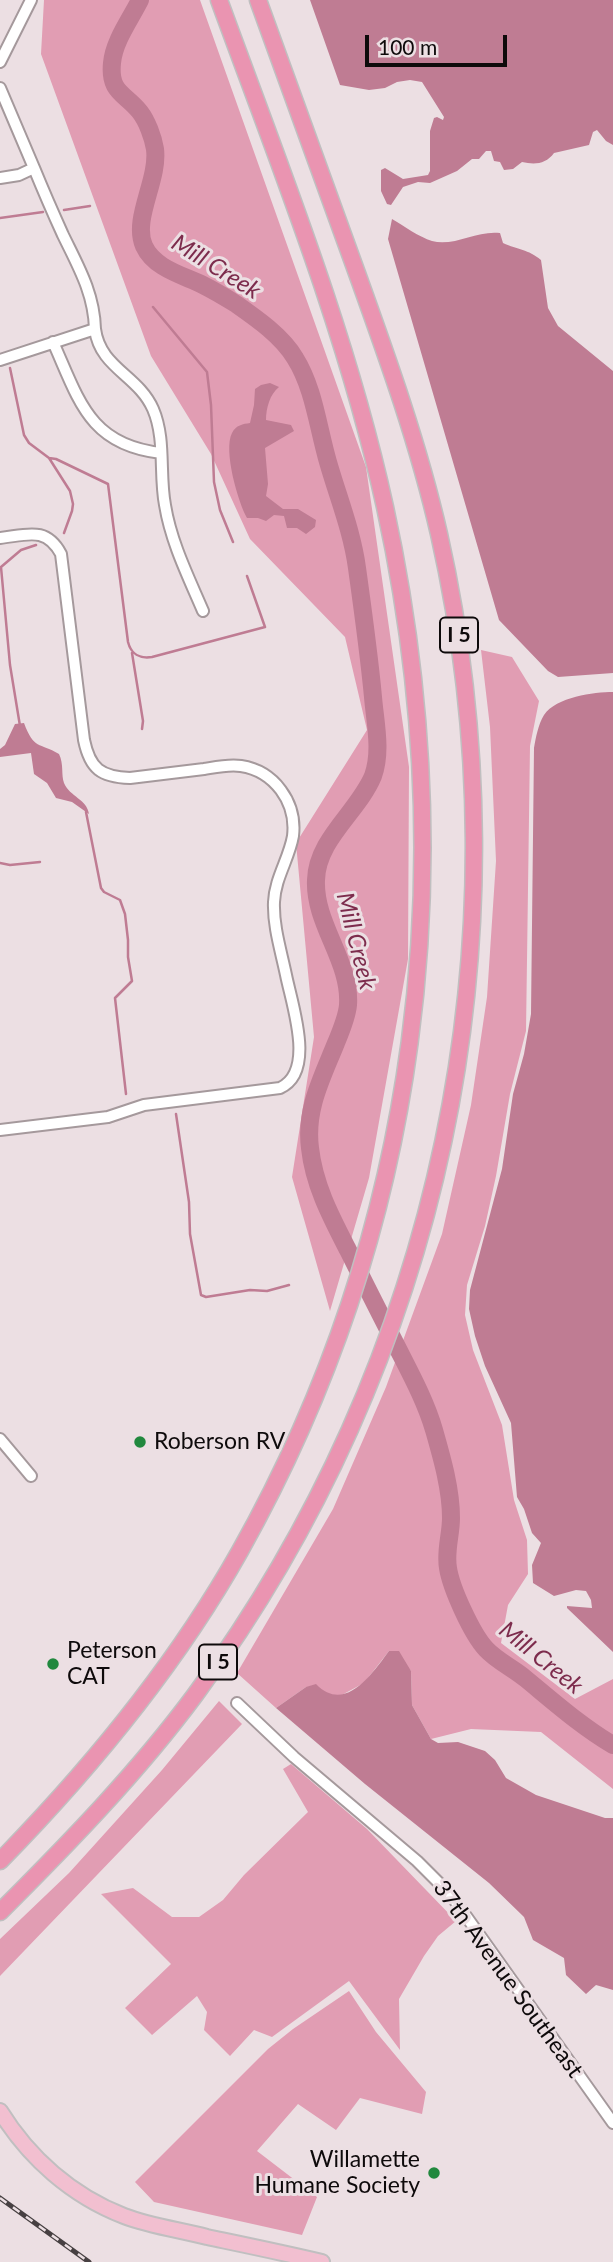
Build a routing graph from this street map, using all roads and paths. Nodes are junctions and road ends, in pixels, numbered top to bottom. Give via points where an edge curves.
1 (31, 0) edge
2 (219, 0) edge
3 (258, 0) edge
4 (0, 62) edge
5 (0, 88) edge
6 (34, 168) junction
7 (0, 178) edge
8 (95, 329) junction
9 (53, 342) junction
10 (0, 360) edge
11 (161, 453) junction
12 (0, 538) edge
13 (203, 611) dead end
14 (0, 1130) edge
15 (0, 1439) edge
16 (31, 1476) dead end
17 (237, 1703) dead end
18 (0, 1861) edge
19 (0, 1912) edge
20 (0, 2111) edge
21 (613, 2123) edge
22 (322, 2262) edge

1 - 4 street
2 - 18 highway, I 5 via 350,370 386,511 408,638 420,775 421,928 409,1057 372,1231 337,1341 299,1434 240,1552 141,1701
3 - 19 highway, I 5 via 384,347 439,531 458,631 470,733 474,890 466,1010 439,1166 403,1293 375,1371 316,1501 236,1637 175,1721 62,1850
5 - 6 street
6 - 7 street
6 - 8 street via 92,298
8 - 9 street
8 - 11 street via 100,349 153,408
9 - 10 street
9 - 11 street via 83,406 104,432 127,447
11 - 13 street via 163,495 173,539
12 - 14 street via 45,536 61,554 84,740 96,769 115,778 131,778 240,766 265,775 282,790 293,834 276,887 275,919 300,1063 292,1080 280,1088
15 - 16 street
17 - 21 street, 37th Avenue Southeast via 451,1895
20 - 22 main road via 22,2143 53,2174 89,2200 143,2222

